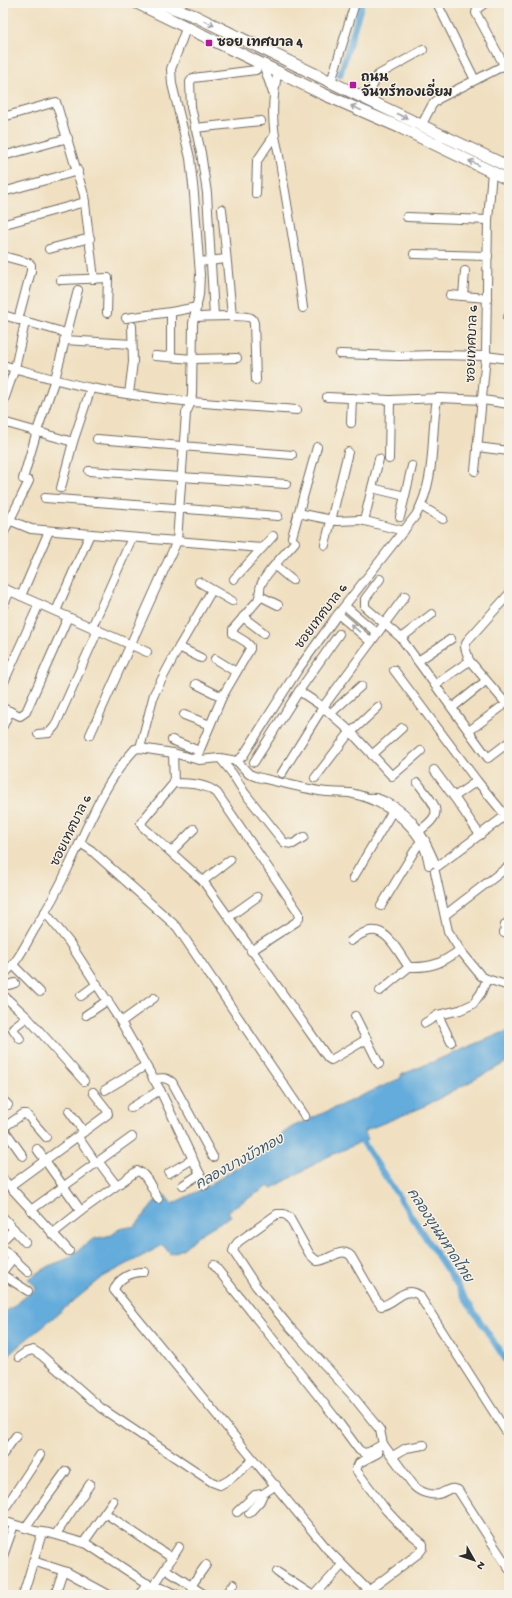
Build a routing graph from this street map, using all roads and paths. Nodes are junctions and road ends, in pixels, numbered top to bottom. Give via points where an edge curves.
1 (137, 3) edge
2 (160, 3) edge
3 (355, 3) edge
4 (436, 3) edge
5 (485, 3) edge
6 (187, 26) junction
7 (423, 50) dead end
8 (262, 64) junction
9 (506, 64) edge
10 (278, 71) junction
11 (475, 80) junction
12 (331, 82) junction
13 (273, 94) junction
14 (366, 99) junction
15 (178, 107) junction
16 (190, 107) junction
17 (3, 117) edge
18 (261, 121) dead end
19 (421, 126) junction
20 (195, 128) junction
21 (440, 134) junction
22 (274, 136) junction
23 (68, 138) junction
24 (436, 145) junction
25 (3, 156) edge
26 (509, 166) edge
27 (78, 171) junction
28 (492, 171) junction
29 (509, 180) edge
30 (3, 192) edge
31 (256, 194) dead end
32 (85, 202) junction
33 (222, 209) dead end
34 (408, 217) dead end
35 (488, 220) junction
36 (3, 226) edge
37 (90, 238) junction
38 (49, 249) dead end
39 (414, 254) dead end
40 (3, 256) edge
41 (488, 256) junction
42 (226, 259) junction
43 (210, 261) junction
44 (199, 262) junction
45 (466, 271) dead end
46 (94, 279) junction
47 (61, 280) dead end
48 (78, 290) dead end
49 (450, 295) dead end
50 (463, 296) junction
51 (487, 298) junction
52 (197, 308) junction
53 (302, 308) dead end
54 (171, 312) junction
55 (107, 313) dead end
56 (3, 315) edge
57 (214, 316) junction
58 (232, 316) junction
59 (194, 317) junction
60 (126, 318) dead end
61 (22, 321) junction
62 (132, 326) dead end
63 (65, 336) junction
64 (132, 344) junction
65 (340, 354) dead end
66 (154, 356) dead end
67 (486, 356) junction
68 (171, 357) junction
69 (237, 358) dead end
70 (193, 359) junction
71 (509, 359) edge
72 (3, 365) edge
73 (15, 368) junction
74 (54, 379) junction
75 (256, 380) dead end
76 (91, 388) junction
77 (129, 394) junction
78 (327, 397) dead end
79 (352, 398) junction
80 (437, 399) junction
81 (390, 400) junction
82 (483, 400) junction
83 (191, 402) junction
84 (3, 403) edge
85 (509, 404) edge
86 (297, 410) dead end
87 (3, 422) edge
88 (351, 423) dead end
89 (37, 431) junction
90 (97, 439) dead end
91 (73, 442) junction
92 (184, 446) junction
93 (317, 447) dead end
94 (477, 447) junction
95 (509, 451) edge
96 (348, 452) dead end
97 (292, 455) dead end
98 (379, 459) dead end
99 (389, 459) dead end
100 (412, 466) dead end
101 (89, 471) dead end
102 (475, 471) dead end
103 (182, 478) junction
104 (286, 484) dead end
105 (61, 488) dead end
106 (372, 488) junction
107 (405, 496) junction
108 (45, 498) dead end
109 (421, 506) junction
110 (180, 509) junction
111 (298, 513) junction
112 (278, 516) dead end
113 (400, 517) dead end
114 (443, 519) dead end
115 (10, 520) junction
116 (331, 520) junction
117 (364, 521) junction
118 (4, 531) edge
119 (49, 531) junction
120 (404, 531) junction
121 (90, 534) junction
122 (273, 536) dead end
123 (132, 538) junction
124 (177, 541) junction
125 (325, 545) dead end
126 (262, 548) junction
127 (275, 566) junction
128 (234, 579) dead end
129 (292, 580) dead end
130 (380, 580) dead end
131 (199, 582) dead end
132 (6, 589) edge
133 (212, 590) junction
134 (509, 594) edge
135 (21, 596) junction
136 (260, 596) junction
137 (405, 596) dead end
138 (232, 601) dead end
139 (39, 604) junction
140 (278, 605) dead end
141 (3, 606) edge
142 (345, 606) junction
143 (56, 611) junction
144 (338, 614) junction
145 (432, 614) dead end
146 (68, 617) junction
147 (243, 617) junction
148 (384, 624) junction
149 (95, 629) junction
150 (264, 633) dead end
151 (339, 634) dead end
152 (377, 634) junction
153 (401, 638) junction
154 (450, 639) dead end
155 (371, 642) junction
156 (130, 645) junction
157 (179, 647) junction
158 (147, 652) dead end
159 (201, 658) dead end
160 (215, 659) dead end
161 (418, 661) junction
162 (465, 664) dead end
163 (394, 670) dead end
164 (236, 672) junction
165 (3, 684) edge
166 (196, 684) dead end
167 (482, 684) dead end
168 (435, 685) junction
169 (361, 686) dead end
170 (299, 690) junction
171 (222, 697) junction
172 (323, 706) junction
173 (378, 707) dead end
174 (509, 707) edge
175 (452, 708) junction
176 (500, 708) dead end
177 (6, 710) edge
178 (331, 713) junction
179 (184, 715) dead end
180 (210, 725) junction
181 (3, 726) edge
182 (402, 728) dead end
183 (469, 731) junction
184 (351, 732) junction
185 (38, 734) dead end
186 (90, 735) dead end
187 (172, 740) dead end
188 (509, 742) edge
189 (140, 748) junction
190 (199, 751) junction
191 (421, 751) dead end
192 (173, 753) junction
193 (372, 755) junction
194 (220, 758) junction
195 (196, 759) junction
196 (254, 762) dead end
197 (240, 764) junction
198 (434, 770) dead end
199 (232, 773) junction
200 (282, 773) dead end
201 (315, 778) dead end
202 (476, 780) junction
203 (174, 783) junction
204 (418, 783) dead end
205 (454, 797) junction
206 (394, 808) junction
207 (507, 814) edge
208 (194, 828) dead end
209 (418, 832) junction
210 (480, 835) junction
211 (304, 837) dead end
212 (423, 841) junction
213 (80, 843) junction
214 (171, 852) junction
215 (230, 860) dead end
216 (509, 866) edge
217 (434, 867) junction
218 (353, 878) dead end
219 (203, 882) junction
220 (257, 897) dead end
221 (381, 906) dead end
222 (45, 912) junction
223 (445, 915) junction
224 (229, 917) junction
225 (509, 921) edge
226 (504, 933) dead end
227 (350, 941) dead end
228 (460, 950) junction
229 (251, 951) junction
230 (13, 965) junction
231 (409, 967) junction
232 (3, 975) edge
233 (487, 979) junction
234 (3, 983) edge
235 (15, 983) dead end
236 (98, 984) junction
237 (509, 986) edge
238 (380, 991) dead end
239 (40, 992) dead end
240 (3, 995) edge
241 (81, 996) dead end
242 (154, 998) dead end
243 (108, 1000) junction
244 (86, 1015) dead end
245 (438, 1015) junction
246 (355, 1016) dead end
247 (27, 1017) junction
248 (121, 1022) junction
249 (425, 1023) dead end
250 (367, 1038) junction
251 (20, 1039) dead end
252 (451, 1042) dead end
253 (379, 1064) dead end
254 (145, 1066) junction
255 (153, 1079) junction
256 (84, 1081) dead end
257 (105, 1090) dead end
258 (160, 1090) junction
259 (93, 1092) dead end
260 (131, 1108) dead end
261 (69, 1111) dead end
262 (305, 1116) dead end
263 (3, 1128) edge
264 (81, 1135) junction
265 (46, 1137) dead end
266 (132, 1137) dead end
267 (37, 1149) dead end
268 (23, 1156) dead end
269 (213, 1157) dead end
270 (193, 1159) junction
271 (45, 1160) junction
272 (97, 1162) junction
273 (169, 1173) dead end
274 (200, 1174) junction
275 (3, 1179) edge
276 (116, 1185) junction
277 (183, 1185) dead end
278 (205, 1185) dead end
279 (10, 1186) junction
280 (63, 1186) junction
281 (158, 1199) dead end
282 (31, 1210) junction
283 (81, 1210) junction
284 (3, 1217) edge
285 (14, 1229) junction
286 (52, 1234) junction
287 (3, 1240) edge
288 (25, 1242) dead end
289 (3, 1249) edge
290 (69, 1251) dead end
291 (13, 1258) junction
292 (214, 1265) dead end
293 (3, 1270) edge
294 (28, 1272) dead end
295 (144, 1272) dead end
296 (3, 1275) edge
297 (28, 1291) dead end
298 (19, 1357) dead end
299 (16, 1436) dead end
300 (509, 1436) edge
301 (424, 1445) dead end
302 (385, 1446) junction
303 (3, 1454) edge
304 (40, 1455) dead end
305 (393, 1456) junction
306 (253, 1460) junction
307 (66, 1471) dead end
308 (90, 1484) dead end
309 (276, 1485) junction
310 (263, 1494) junction
311 (113, 1501) dead end
312 (3, 1511) edge
313 (237, 1512) dead end
314 (104, 1513) junction
315 (249, 1513) dead end
316 (3, 1521) edge
317 (14, 1524) junction
318 (25, 1528) junction
319 (42, 1533) junction
320 (56, 1534) junction
321 (84, 1542) junction
322 (179, 1546) dead end
323 (3, 1556) edge
324 (172, 1558) junction
325 (33, 1561) junction
326 (206, 1565) dead end
327 (342, 1565) junction
328 (165, 1569) junction
329 (509, 1569) edge
330 (63, 1571) junction
331 (277, 1572) dead end
332 (234, 1584) dead end
333 (191, 1586) junction
334 (154, 1589) edge
335 (368, 1594) edge
336 (23, 1595) edge
337 (55, 1595) edge
338 (109, 1595) edge
339 (139, 1595) edge
340 (177, 1595) edge
341 (205, 1595) edge
342 (226, 1595) edge
343 (314, 1595) edge

1 - 6 main road
2 -> 12 main road via 195,16
3 - 12 street
4 - 11 street
5 - 9 street via 476,12
6 - 8 main road
6 - 15 street via 171,69
7 - 14 street via 378,75
8 - 10 main road
8 - 13 street
8 - 16 street via 256,70 193,78 190,82
9 - 11 street
10 - 13 street
24 -> 10 main road
11 - 19 street via 434,101
12 - 14 main road
13 - 22 street
14 -> 19 main road
15 - 16 street
15 - 44 street via 191,165
16 - 20 street
17 - 23 street via 56,102
18 - 20 street
19 - 21 main road
20 - 43 street via 207,193
21 - 24 main road
21 - 26 main road
22 - 31 street via 257,161
22 - 53 street via 297,263
23 - 25 street
23 - 27 street
28 -> 24 main road
27 - 30 street
27 - 32 street
28 - 29 main road
28 - 35 street, ซอยเทศบาล 6
32 - 36 street
32 - 37 street
33 - 42 street
34 - 35 street
35 - 41 street, ซอยเทศบาล 6
37 - 38 street
37 - 46 street
39 - 41 street
40 - 61 street via 29,262 31,265
41 - 51 street, ซอยเทศบาล 6
42 - 43 street
42 - 58 street
43 - 44 street
43 - 57 street
44 - 52 street
45 - 50 street
46 - 47 street
46 - 55 street via 108,278
48 - 63 street
49 - 50 street
50 - 51 street
51 - 67 street, ซอยเทศบาล 6
52 - 54 street
52 - 59 street
54 - 60 street
54 - 68 street
56 - 61 street
57 - 58 street
57 - 59 street
58 - 75 street via 250,317 254,323
59 - 70 street
61 - 63 street
61 - 73 street
62 - 64 street
63 - 64 street
63 - 74 street
64 - 77 street via 133,362
65 - 67 street
66 - 68 street
67 - 71 street
67 - 82 street, ซอยเทศบาล 6
68 - 70 street
69 - 70 street
70 - 83 street
72 - 73 street
73 - 74 street
73 - 84 street
74 - 76 street
74 - 89 street
76 - 77 street
76 - 91 street
77 - 83 street
78 - 79 street
79 - 81 street
79 - 88 street
80 - 81 street
80 - 82 street, ซอยเทศบาล 6
80 - 109 street, ซอยเทศบาล 6 via 432,465
81 - 99 street
82 - 85 street
82 - 94 street
83 - 86 street
83 - 92 street via 186,413
87 - 89 street
89 - 91 street
89 - 115 street via 26,480
90 - 92 street
91 - 105 street
92 - 97 street
92 - 103 street
93 - 111 street
94 - 95 street
94 - 102 street
96 - 116 street
98 - 106 street
100 - 107 street
101 - 103 street
103 - 104 street
103 - 110 street
106 - 107 street
106 - 117 street
107 - 113 street
108 - 110 street
109 - 114 street
109 - 120 street, ซอยเทศบาล 6
110 - 112 street
110 - 124 street
111 - 116 street
111 - 127 street via 293,540
115 - 118 street
115 - 119 street via 31,529
116 - 117 street
116 - 125 street
117 - 120 street
119 - 121 street
119 - 135 street
120 - 142 street, ซอยเทศบาล 6
121 - 123 street
121 - 143 street
122 - 126 street
123 - 124 street
123 - 149 street
124 - 126 street
124 - 156 street
126 - 128 street
127 - 129 street
127 - 136 street via 260,586
130 - 148 street via 364,604
131 - 133 street
132 - 135 street
132 - 141 street
133 - 138 street
133 - 157 street
134 - 174 street via 467,641 465,647 469,660
135 - 139 street
136 - 140 street
136 - 147 street
137 - 148 street
139 - 143 street
139 - 165 street
142 - 144 street, ซอยเทศบาล 6
142 - 152 street
143 - 146 street
155 -> 144 street
144 - 197 street, ซอยเทศบาล 6 via 296,671
145 - 153 street
146 - 149 street
146 - 177 street via 26,712 20,716
147 - 150 street
147 - 164 street via 232,632 246,642 250,649
148 - 152 street
148 - 153 street
149 - 156 street
149 - 185 street via 55,726 49,733
151 - 170 street
152 - 155 street
153 - 161 street
154 - 161 street
155 - 172 street
156 - 158 street
156 - 186 street
157 - 159 street
157 - 189 street via 154,694
160 - 164 street
161 - 168 street
162 - 168 street
163 - 202 street
164 - 171 street
166 - 171 street
167 - 175 street
168 - 175 street
169 - 178 street
170 - 172 street
170 - 196 street
171 - 180 street
172 - 178 street
172 - 200 street
173 - 184 street
175 - 183 street
176 - 183 street
177 - 181 street
178 - 184 street
179 - 180 street
180 - 190 street
182 - 193 street
183 - 188 street via 488,758
184 - 193 street
184 - 201 street
187 - 190 street
189 - 192 street
189 - 213 street, ซอยเทศบาล 6 via 135,749 114,777
190 - 195 street
191 - 193 street via 392,776
192 - 195 street
192 - 203 street
194 - 195 street
194 - 197 street
194 - 199 street
197 - 199 street, ซอยเทศบาล 6
197 - 206 street via 249,774 257,777 320,791 349,793 367,798 377,797
198 - 205 street
199 - 211 street via 285,843 293,844
202 - 205 street
202 - 207 street
203 - 214 street via 141,823
203 - 229 street via 204,785 217,794 299,913 296,922
204 - 209 street via 434,806 436,815
205 - 210 street
206 - 209 street via 409,817
206 - 218 street
207 - 210 street
208 - 214 street
209 - 212 street
210 - 217 street
212 - 217 street
212 - 221 street via 418,845
213 - 222 street, ซอยเทศบาล 6
213 - 262 street via 177,927
214 - 219 street
215 - 219 street
216 - 223 street
217 - 223 street
219 - 224 street
220 - 224 street
222 - 230 street, ซอยเทศบาล 6
222 - 236 street
223 - 228 street via 448,931
224 - 229 street
225 - 226 street via 505,925
227 - 231 street via 371,930 381,933 393,944
228 - 231 street via 435,966
228 - 233 street via 475,970
229 - 250 street via 329,1059
230 - 232 street, ซอยเทศบาล 6
230 - 239 street
231 - 238 street
233 - 237 street
233 - 245 street via 473,1004
234 - 235 street
236 - 241 street
236 - 243 street
240 - 247 street
242 - 248 street
243 - 244 street
243 - 248 street
245 - 249 street
245 - 252 street
246 - 250 street
247 - 251 street via 13,1029
247 - 256 street
248 - 254 street
250 - 253 street
254 - 255 street
254 - 257 street
255 - 258 street
255 - 269 street via 163,1078 172,1082
258 - 260 street
258 - 270 street
259 - 264 street via 108,1114
261 - 264 street
263 - 265 street via 26,1114
263 - 268 street
264 - 271 street
264 - 272 street
266 - 272 street
267 - 271 street
270 - 273 street
270 - 274 street
271 - 279 street
271 - 280 street
272 - 276 street
272 - 280 street
274 - 277 street
274 - 278 street
275 - 279 street
276 - 281 street via 141,1171
276 - 283 street
279 - 282 street
280 - 282 street
280 - 283 street
282 - 286 street
283 - 286 street
284 - 285 street
285 - 287 street
285 - 288 street
286 - 290 street
289 - 291 street
291 - 293 street
291 - 294 street
292 - 302 street via 359,1450 364,1453
295 - 306 street via 136,1271 126,1276 114,1290
296 - 297 street
298 - 306 street via 33,1350 101,1408 212,1482 220,1485
299 - 303 street
300 - 302 street via 419,1295 406,1292 381,1306 348,1253 343,1252 317,1261 310,1254 289,1217 277,1214 238,1242 233,1251 288,1325 352,1395 380,1430
301 - 305 street via 406,1448
302 - 305 street
302 - 335 street via 359,1463 356,1470 386,1510 423,1544 418,1553
304 - 312 street
305 - 329 street via 417,1489 437,1494 450,1488 458,1490
306 - 309 street
307 - 318 street
308 - 320 street
309 - 310 street
309 - 327 street
310 - 313 street via 254,1495
310 - 315 street
311 - 314 street
314 - 321 street
314 - 324 street
316 - 317 street
317 - 318 street
317 - 323 street
318 - 319 street
319 - 320 street
319 - 325 street
320 - 321 street
321 - 334 street
322 - 324 street
324 - 328 street
325 - 330 street
325 - 336 street
326 - 333 street
327 - 335 street
327 - 343 street
328 - 333 street
328 - 334 street
330 - 337 street
330 - 338 street
331 - 343 street
332 - 342 street
333 - 341 street
334 - 339 street
334 - 340 street via 162,1587

